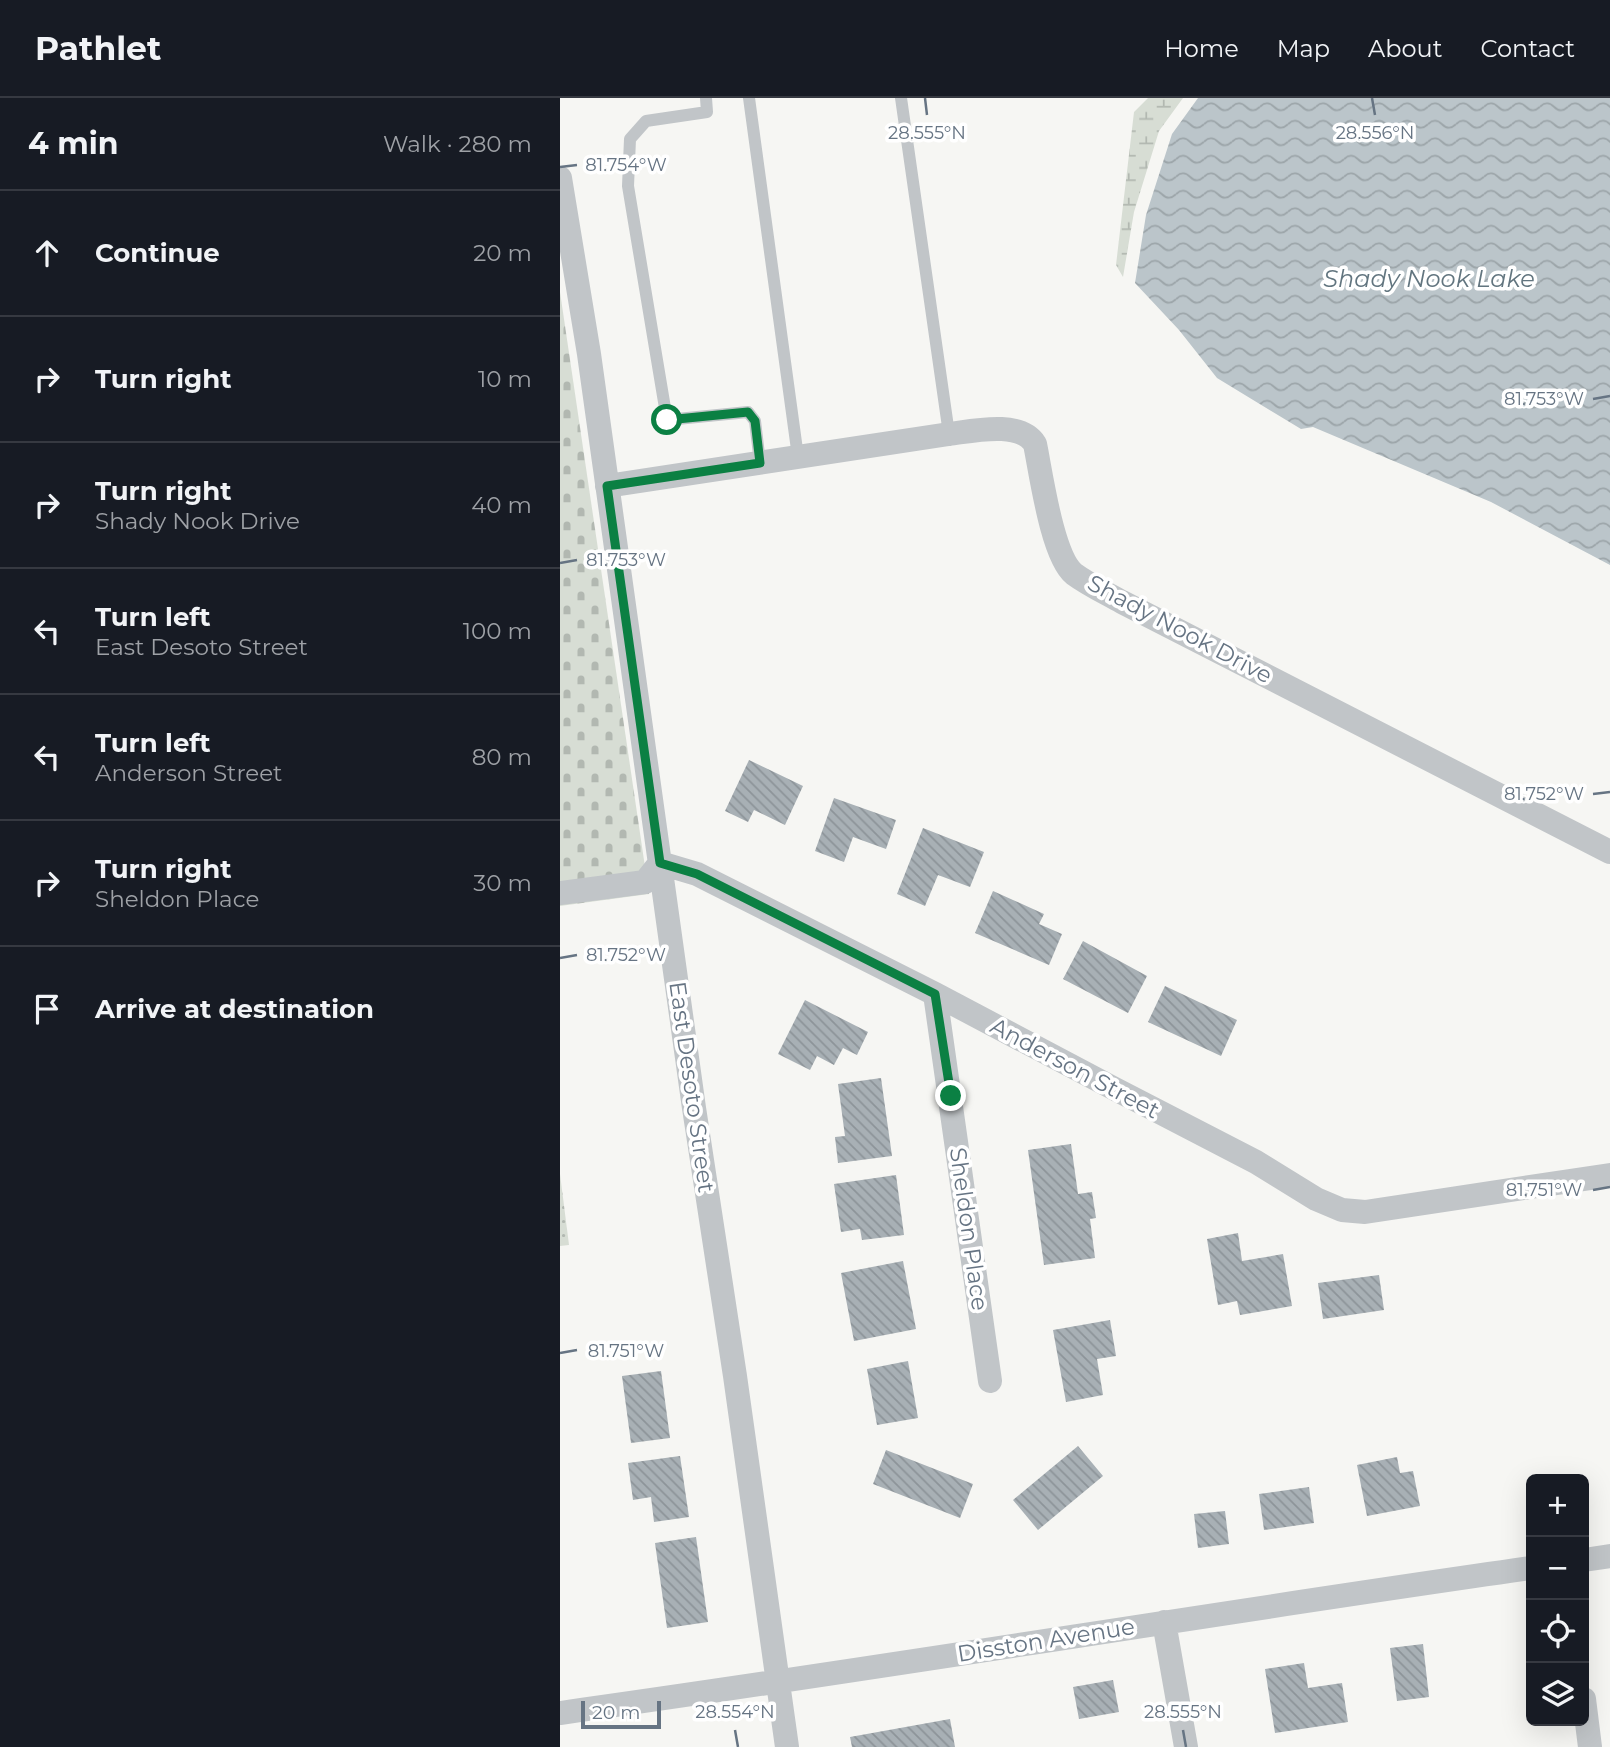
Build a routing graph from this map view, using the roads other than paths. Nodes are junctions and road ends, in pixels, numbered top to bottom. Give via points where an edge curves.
1 (706, 98) edge
2 (749, 98) edge
3 (901, 98) edge
4 (560, 178) edge
5 (949, 434) junction
6 (798, 457) junction
7 (760, 463) junction
8 (607, 486) junction
9 (1610, 852) edge
10 (660, 863) junction
11 (560, 893) edge
12 (935, 994) junction
13 (1610, 1175) edge
14 (990, 1381) dead end
15 (1610, 1556) edge
16 (1589, 1559) edge
17 (1526, 1569) edge
18 (1164, 1622) junction
19 (777, 1681) junction
20 (560, 1713) edge
21 (1587, 1726) edge
22 (787, 1747) edge
23 (1186, 1747) edge
24 (1590, 1747) edge

1 - 7 lane via 707,112 646,121 630,139 628,186 667,420 748,412 755,421
2 - 6 lane
3 - 5 lane
4 - 8 street, East Desoto Street
5 - 6 street, Shady Nook Drive
5 - 9 street, Shady Nook Drive via 993,429 1030,436 1054,537 1073,573
6 - 7 street, Shady Nook Drive
7 - 8 street, Shady Nook Drive
8 - 10 street, East Desoto Street
10 - 11 street via 645,881
10 - 12 street, Anderson Street via 697,874
10 - 19 street, East Desoto Street
12 - 13 street, Anderson Street via 1342,1210 1365,1212
12 - 14 street, Sheldon Place
15 - 16 street
17 - 18 street, Disston Avenue
18 - 19 street, Disston Avenue
18 - 23 street
19 - 20 street, Disston Avenue
19 - 22 street, East Desoto Street
21 - 24 street

